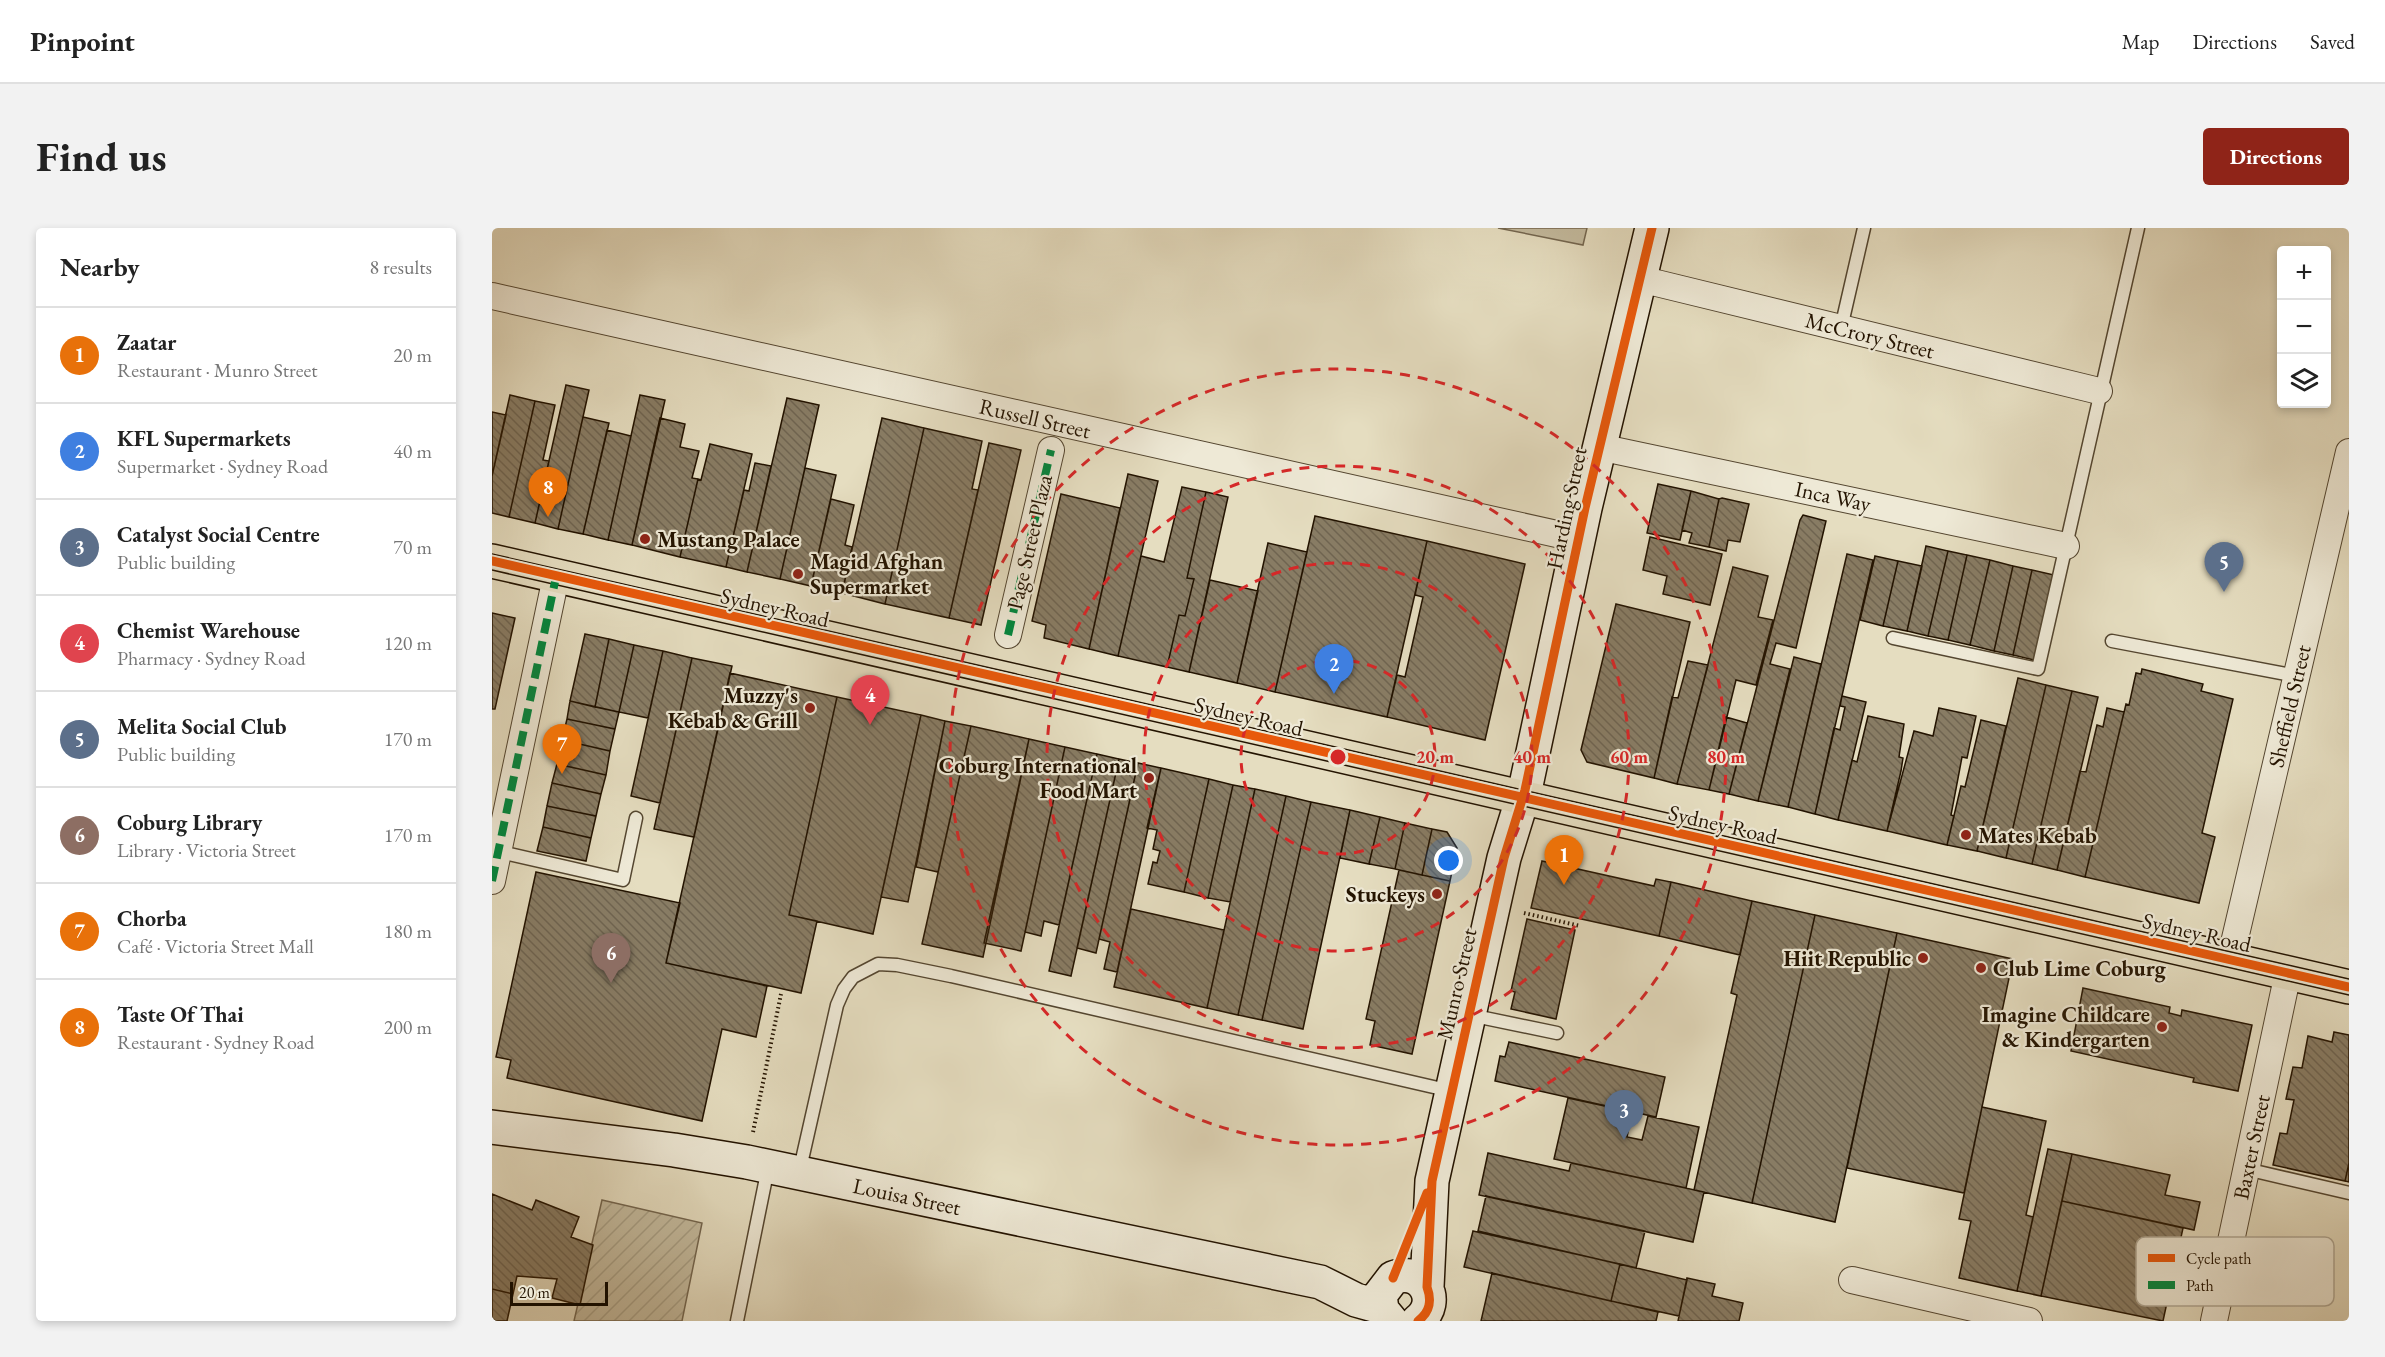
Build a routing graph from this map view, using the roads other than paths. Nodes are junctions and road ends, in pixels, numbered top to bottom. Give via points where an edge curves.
1 (1652, 228) edge
2 (1864, 228) edge
3 (2138, 228) edge
4 (1640, 279) junction
5 (492, 296) edge
6 (1841, 328) junction
7 (2099, 391) junction
8 (1599, 447) junction
9 (1051, 450) dead end
10 (2349, 452) edge
11 (1579, 540) junction
12 (2066, 546) junction
13 (492, 561) edge
14 (556, 577) junction
15 (1008, 635) dead end
16 (1893, 638) dead end
17 (2112, 641) dead end
18 (2296, 676) junction
19 (1523, 797) junction
20 (636, 818) dead end
21 (494, 840) edge
22 (492, 881) edge
23 (2230, 960) junction
24 (2288, 973) junction
25 (2349, 987) edge
26 (1469, 1015) junction
27 (1557, 1033) dead end
28 (1452, 1091) junction
29 (492, 1127) edge
30 (772, 1167) junction
31 (2246, 1169) junction
32 (1432, 1182) junction
33 (2349, 1193) edge
34 (2232, 1237) edge
35 (1852, 1280) dead end
36 (1427, 1287) junction
37 (1386, 1303) edge
38 (2217, 1306) edge
39 (737, 1321) edge
40 (1418, 1321) edge
41 (2029, 1321) edge
42 (2214, 1321) edge

1 - 4 street, Harding Street
2 - 6 lane
3 - 7 lane
4 - 6 street, McCrory Street
4 - 8 street, Harding Street
5 - 11 street, Russell Street
6 - 7 street, McCrory Street
7 - 12 lane
8 - 11 street, Harding Street
8 - 12 street, Inca Way
9 - 15 street, Page Street Plaza
10 - 18 street, Sheffield Street
11 - 19 street, Harding Street
12 - 16 lane via 2038,669
13 - 14 highway, Sydney Road
14 - 19 highway, Sydney Road
14 - 21 street
17 - 18 lane
18 - 23 street, Sheffield Street
19 - 23 highway, Sydney Road
19 - 26 street, Munro Street via 1508,845
20 - 21 lane via 623,880
21 - 22 street
23 - 24 highway, Sydney Road
24 - 25 highway, Sydney Road
24 - 31 street, Baxter Street
26 - 27 lane
26 - 28 street, Munro Street
28 - 30 lane via 951,976 878,964 853,977 837,1005
28 - 32 street, Munro Street
29 - 30 street, Louisa Street via 674,1149
30 - 37 street, Louisa Street via 1320,1282 1356,1300
30 - 39 lane
31 - 33 lane
31 - 34 street, Baxter Street
32 - 36 street, Munro Street
32 - 37 street, Munro Street
35 - 41 street
36 - 37 street, Louisa Street via 1408,1275
36 - 40 street, Munro Street via 1428,1311
38 - 42 street, Baxter Street

